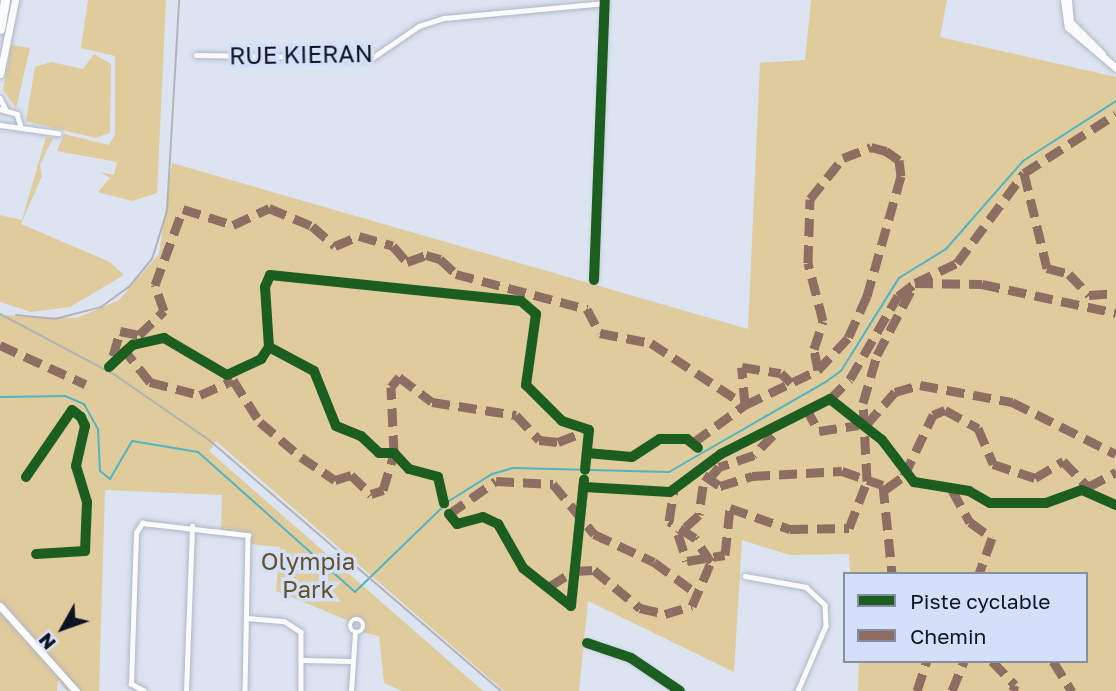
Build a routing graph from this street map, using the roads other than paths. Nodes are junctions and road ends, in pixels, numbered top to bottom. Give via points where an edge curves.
1 (5, 0) edge
2 (15, 0) edge
3 (1066, 0) edge
4 (605, 2) edge
5 (0, 29) edge
6 (196, 55) dead end
7 (1116, 68) edge
8 (0, 74) edge
9 (0, 98) edge
10 (3, 110) edge
11 (0, 125) edge
12 (21, 126) junction
13 (58, 133) dead end
14 (594, 280) dead end
15 (192, 526) junction
16 (745, 576) dead end
17 (0, 606) edge
18 (247, 618) junction
19 (355, 633) dead end
20 (587, 643) dead end
21 (303, 660) junction
22 (352, 661) junction
23 (75, 691) edge
24 (144, 691) edge
25 (186, 691) edge
26 (245, 691) edge
27 (301, 691) edge
28 (351, 691) edge
29 (680, 691) edge
30 (798, 691) edge

1 - 5 highway
2 - 8 main road
3 - 7 main road via 1070,22
4 - 6 street, RUE KIERAN via 444,18 419,26 372,58
4 - 14 street
9 - 10 street
10 - 12 street via 18,115
11 - 12 street
12 - 13 street
15 - 18 street via 248,535
15 - 24 street via 138,525 131,684
15 - 25 street
16 - 30 street via 806,587 825,605 827,626
17 - 23 main road
18 - 21 street via 296,627
18 - 26 street
19 - 22 street
20 - 29 street via 631,658
21 - 22 street
21 - 27 street
22 - 28 street

